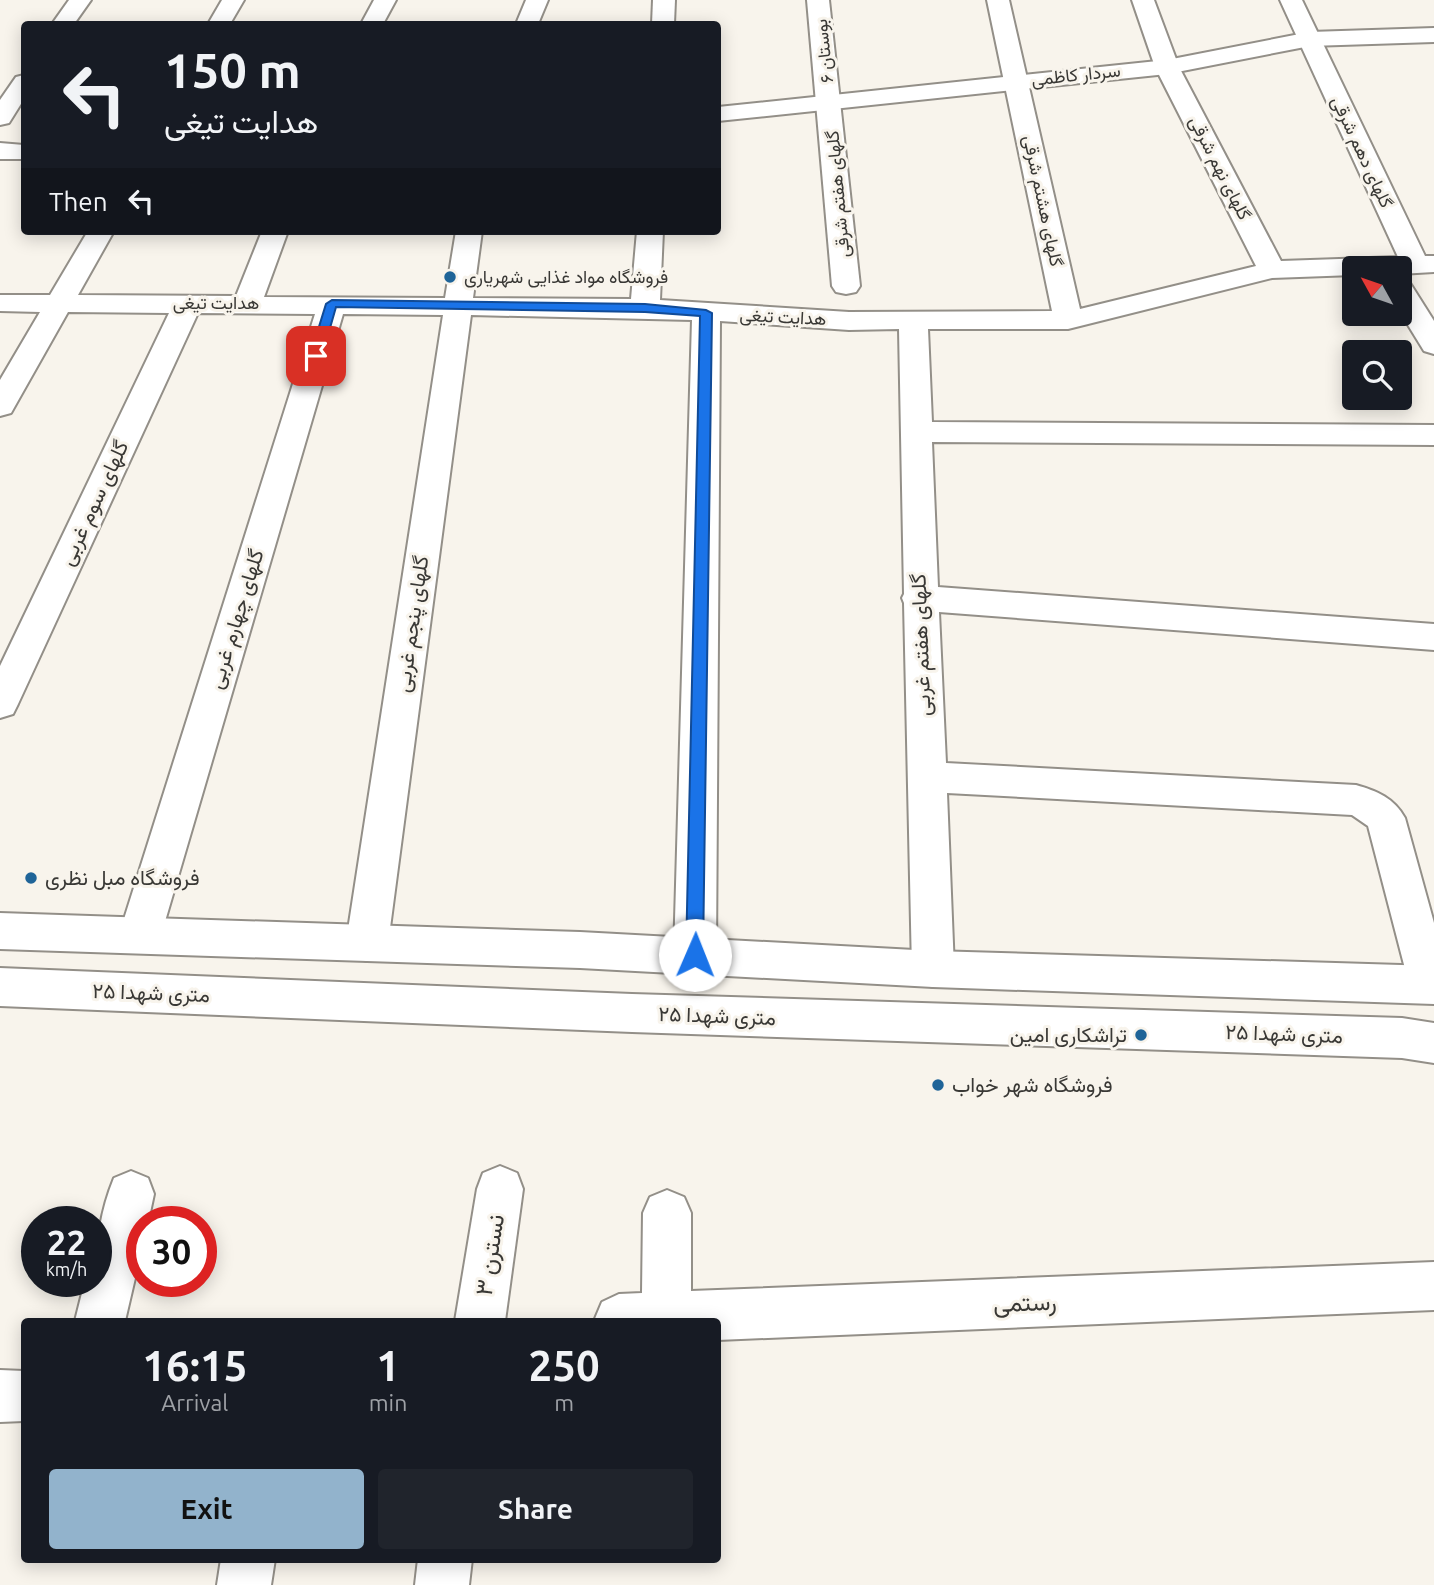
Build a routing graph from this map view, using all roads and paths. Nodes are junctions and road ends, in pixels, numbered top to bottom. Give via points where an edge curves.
1 (80, 0) edge
2 (233, 0) edge
3 (385, 0) edge
4 (537, 0) edge
5 (664, 0) edge
6 (818, 0) edge
7 (998, 0) edge
8 (1143, 0) edge
9 (1291, 0) edge
10 (66, 21) edge
11 (221, 21) edge
12 (374, 21) edge
13 (528, 21) edge
14 (663, 21) edge
15 (1434, 35) edge
16 (1310, 39) junction
17 (1167, 67) junction
18 (1017, 81) junction
19 (21, 86) edge
20 (829, 102) junction
21 (721, 114) edge
22 (0, 118) edge
23 (0, 150) edge
24 (21, 152) edge
25 (99, 235) edge
26 (273, 235) edge
27 (468, 235) edge
28 (650, 235) edge
29 (1398, 256) edge
30 (1272, 270) junction
31 (1342, 271) edge
32 (846, 286) dead end
33 (1412, 291) edge
34 (0, 303) edge
35 (60, 303) junction
36 (188, 303) junction
37 (247, 303) junction
38 (332, 304) junction
39 (458, 306) junction
40 (645, 308) junction
41 (706, 313) junction
42 (1068, 320) junction
43 (913, 321) junction
44 (1434, 345) edge
45 (0, 406) edge
46 (915, 432) junction
47 (1434, 435) edge
48 (919, 598) junction
49 (1434, 637) edge
50 (0, 704) edge
51 (926, 777) junction
52 (0, 931) edge
53 (140, 935) junction
54 (367, 943) junction
55 (695, 955) junction
56 (933, 969) junction
57 (1432, 985) edge
58 (0, 987) edge
59 (1434, 1043) edge
60 (500, 1189) dead end
61 (131, 1194) dead end
62 (667, 1213) dead end
63 (1434, 1286) edge
64 (101, 1318) edge
65 (480, 1318) edge
66 (666, 1318) joint
67 (0, 1396) edge
68 (21, 1396) edge
69 (247, 1563) edge
70 (445, 1563) edge
71 (244, 1585) edge
72 (442, 1585) edge

1 - 10 street
2 - 11 street
3 - 12 street
4 - 13 street
5 - 14 street
6 - 20 street, بوستان ۶
7 - 18 street, گلهای هشتم شرقی
8 - 17 street, گلهای نهم شرقی
9 - 16 street, گلهای دهم شرقی
15 - 16 street, سردار کاظمی
16 - 17 street, سردار کاظمی
16 - 29 street, گلهای دهم شرقی
17 - 18 street, سردار کاظمی
17 - 30 street, گلهای نهم شرقی
18 - 20 street, سردار کاظمی
18 - 42 street, گلهای هشتم شرقی
19 - 22 street
20 - 21 street, سردار کاظمی
20 - 32 street, گلهای هفتم شرقی
23 - 24 street
25 - 35 street
26 - 37 street
27 - 39 street, گلهای پنجم غربی
28 - 40 street
30 - 31 street, هدایت تیغی
30 - 42 street, هدایت تیغی
33 - 44 street, گلهای دهم شرقی
34 - 35 street, هدایت تیغی
35 - 36 street, هدایت تیغی
35 - 45 street
36 - 37 street, هدایت تیغی
36 - 50 street, گلهای سوم غربی
37 - 38 street, هدایت تیغی
38 - 39 street, هدایت تیغی
38 - 53 street, گلهای چهارم غربی
39 - 40 street, هدایت تیغی
39 - 54 street, گلهای پنجم غربی
40 - 41 street, هدایت تیغی
41 - 43 street, هدایت تیغی
41 - 55 street
42 - 43 street, هدایت تیغی
43 - 46 street, گلهای هفتم غربی
46 - 47 street
46 - 48 street, گلهای هفتم غربی
48 - 49 street
48 - 51 street, گلهای هفتم غربی
51 - 56 street, گلهای هفتم غربی
51 - 57 street via 1356,800 1385,818
52 - 53 street
53 - 54 street
54 - 55 street
55 - 56 street
56 - 57 street
58 - 59 street, ۲۵ متری شهدا via 1402,1038
60 - 65 street, نسترن ۳
61 - 64 street
62 - 66 street
63 - 66 street, رستمی
67 - 68 street
69 - 71 street
70 - 72 street

